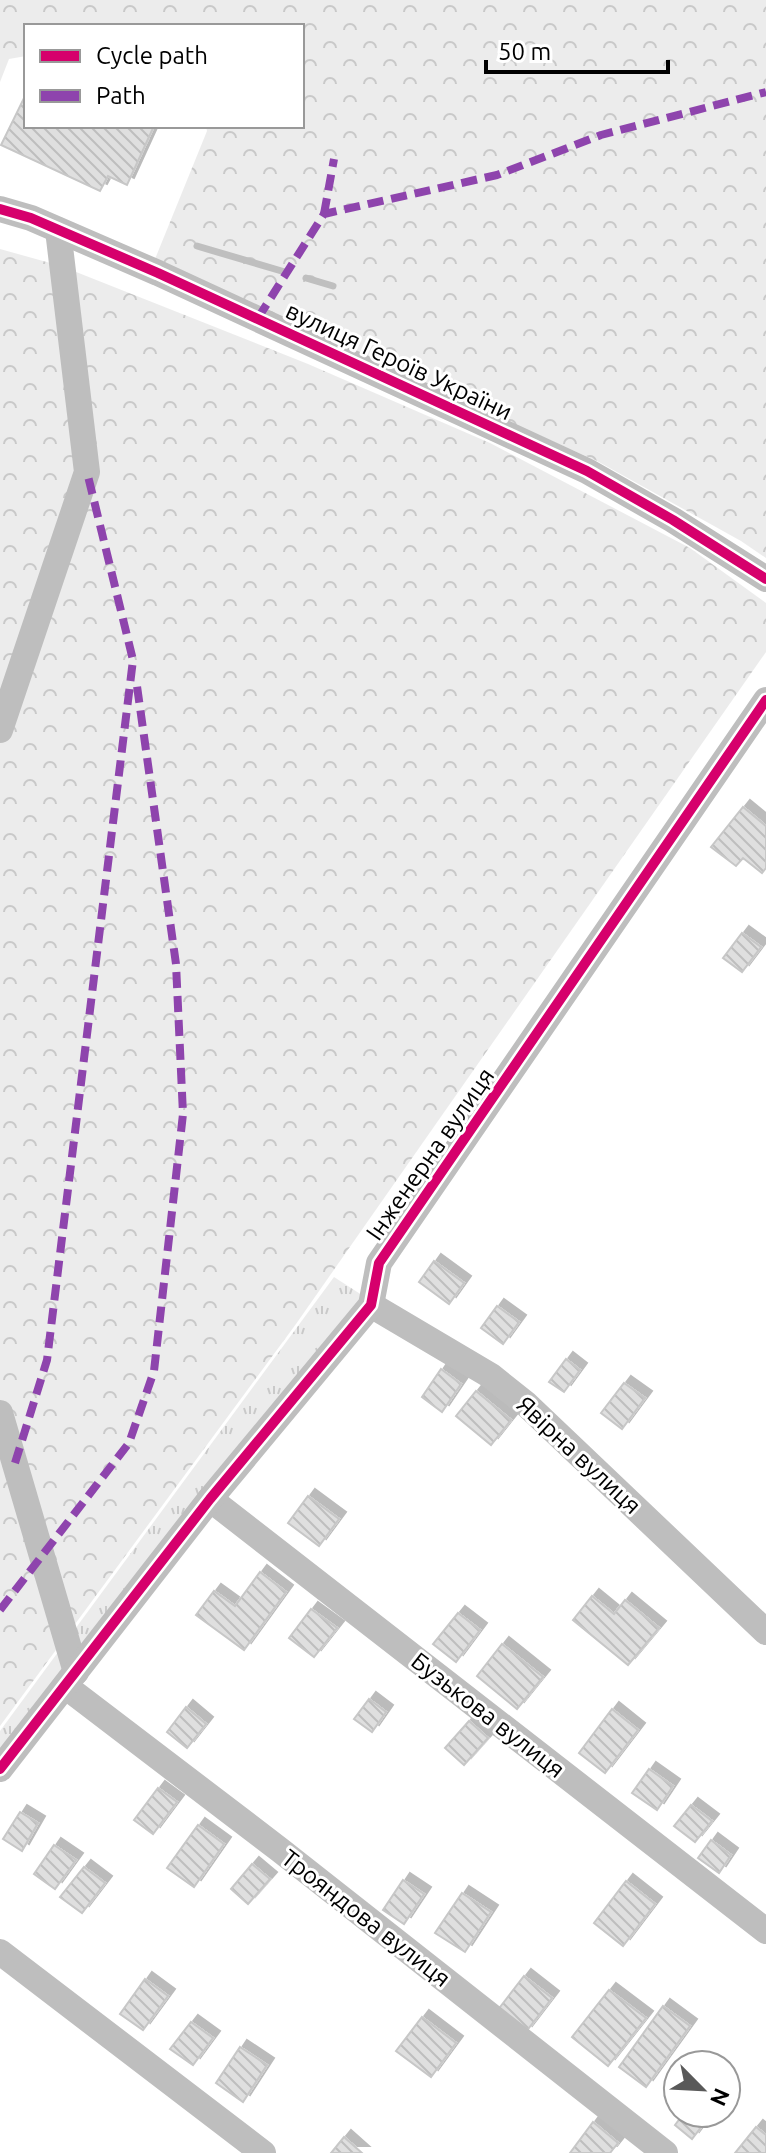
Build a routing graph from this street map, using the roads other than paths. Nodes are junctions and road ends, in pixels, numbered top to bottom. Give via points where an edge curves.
1 (0, 209) edge
2 (58, 230) junction
3 (766, 579) edge
4 (766, 700) edge
5 (0, 730) edge
6 (371, 1305) junction
7 (0, 1413) edge
8 (210, 1499) junction
9 (766, 1632) edge
10 (71, 1679) junction
11 (0, 1769) edge
12 (766, 1931) edge
13 (0, 1952) edge
14 (263, 2153) edge
15 (665, 2153) edge

1 - 2 street, вулиця Героїв України
2 - 3 street, вулиця Героїв України via 587,471
2 - 5 street via 87,472
4 - 6 street, Інженерна вулиця via 379,1263
6 - 8 street, Інженерна вулиця
6 - 9 street, Явірна вулиця via 491,1376 526,1404
7 - 10 street
8 - 10 street, Інженерна вулиця
8 - 12 street, Бузькова вулиця
10 - 11 street, Інженерна вулиця
10 - 15 street, Трояндова вулиця
13 - 14 street

